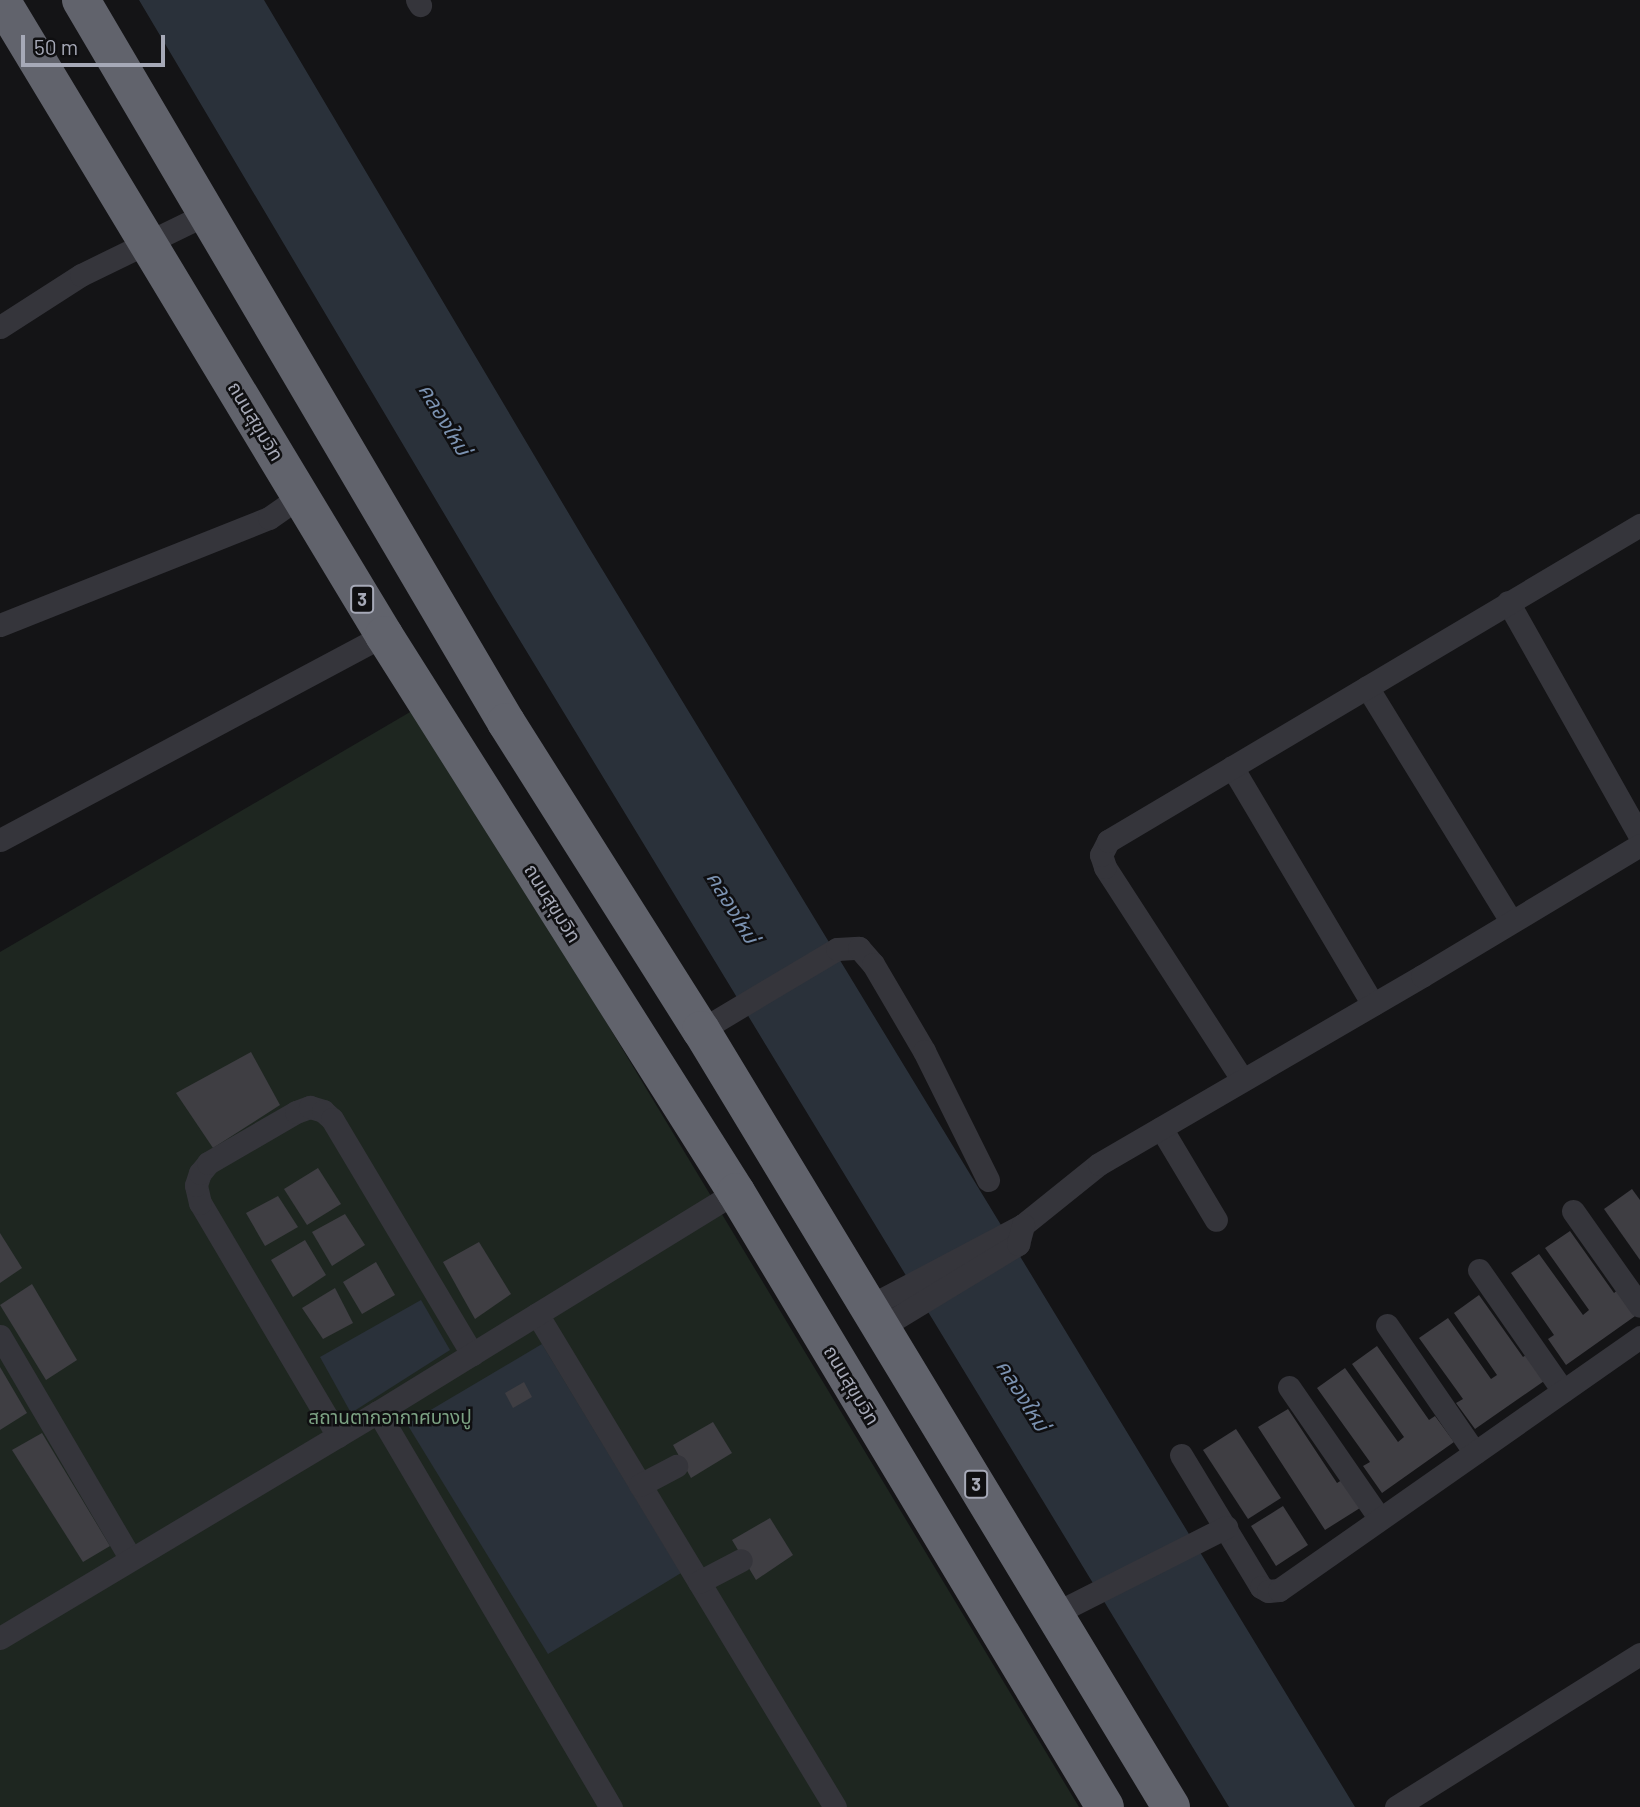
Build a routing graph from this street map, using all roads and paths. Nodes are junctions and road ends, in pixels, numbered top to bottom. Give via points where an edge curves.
1 (1, 0) edge
2 (81, 0) edge
3 (206, 214) junction
4 (148, 242) junction
5 (0, 327) edge
6 (300, 496) junction
7 (1640, 525) edge
8 (1508, 602) junction
9 (0, 625) edge
10 (384, 635) junction
11 (1367, 687) junction
12 (1232, 767) junction
13 (1640, 836) edge
14 (0, 840) edge
15 (1640, 845) edge
16 (1511, 921) junction
17 (1373, 1004) junction
18 (701, 1030) junction
19 (1242, 1079) junction
20 (1161, 1128) junction
21 (780, 1162) junction
22 (988, 1180) dead end
23 (736, 1192) junction
24 (1573, 1211) dead end
25 (1216, 1220) dead end
26 (1479, 1270) dead end
27 (1640, 1306) edge
28 (890, 1308) junction
29 (537, 1314) junction
30 (1387, 1325) dead end
31 (0, 1336) edge
32 (1640, 1337) edge
33 (472, 1354) junction
34 (1289, 1387) dead end
35 (1563, 1391) junction
36 (378, 1412) junction
37 (338, 1436) junction
38 (1475, 1453) junction
39 (1181, 1455) dead end
40 (676, 1466) dead end
41 (640, 1485) junction
42 (1380, 1519) junction
43 (1226, 1527) junction
44 (130, 1558) junction
45 (741, 1560) dead end
46 (699, 1582) junction
47 (1054, 1614) junction
48 (0, 1638) edge
49 (1639, 1655) edge
50 (611, 1807) edge
51 (835, 1807) edge
52 (1105, 1807) edge
53 (1171, 1807) edge
54 (1395, 1807) edge

1 - 4 highway, ถนนสุขุมวิท / 3
2 - 3 highway, 3
3 - 4 street
3 - 18 highway, 3 via 506,722
4 - 5 street via 81,275
4 - 6 highway, ถนนสุขุมวิท / 3
6 - 9 street via 269,518
6 - 10 highway, ถนนสุขุมวิท / 3
7 - 8 street
8 - 11 street
8 - 13 street
10 - 14 street
10 - 23 highway, ถนนสุขุมวิท / 3
11 - 12 street
11 - 16 street
12 - 17 street
12 - 19 street via 1108,841 1101,855
15 - 16 street
16 - 17 street
17 - 19 street
18 - 21 highway, 3
18 - 22 street via 837,949 859,947 924,1051
19 - 20 street
20 - 25 street
20 - 28 street via 1099,1164 1018,1233
21 - 23 highway
21 - 28 highway, 3
23 - 29 street
23 - 52 highway, ถนนสุขุมวิท / 3
24 - 27 street
26 - 35 street
28 - 47 highway, 3
29 - 33 street
29 - 41 street
30 - 38 street
31 - 44 street
32 - 35 street
33 - 36 street
33 - 37 street via 323,1111 310,1107 296,1112 208,1163 196,1185 200,1203
34 - 42 street
35 - 38 street
36 - 37 street
36 - 50 street
37 - 44 street
38 - 42 street
39 - 43 street
40 - 41 street
41 - 46 street
42 - 43 street via 1279,1590 1268,1591 1261,1587
43 - 47 street
44 - 48 street
45 - 46 street
46 - 51 street
47 - 53 highway, 3
49 - 54 street

